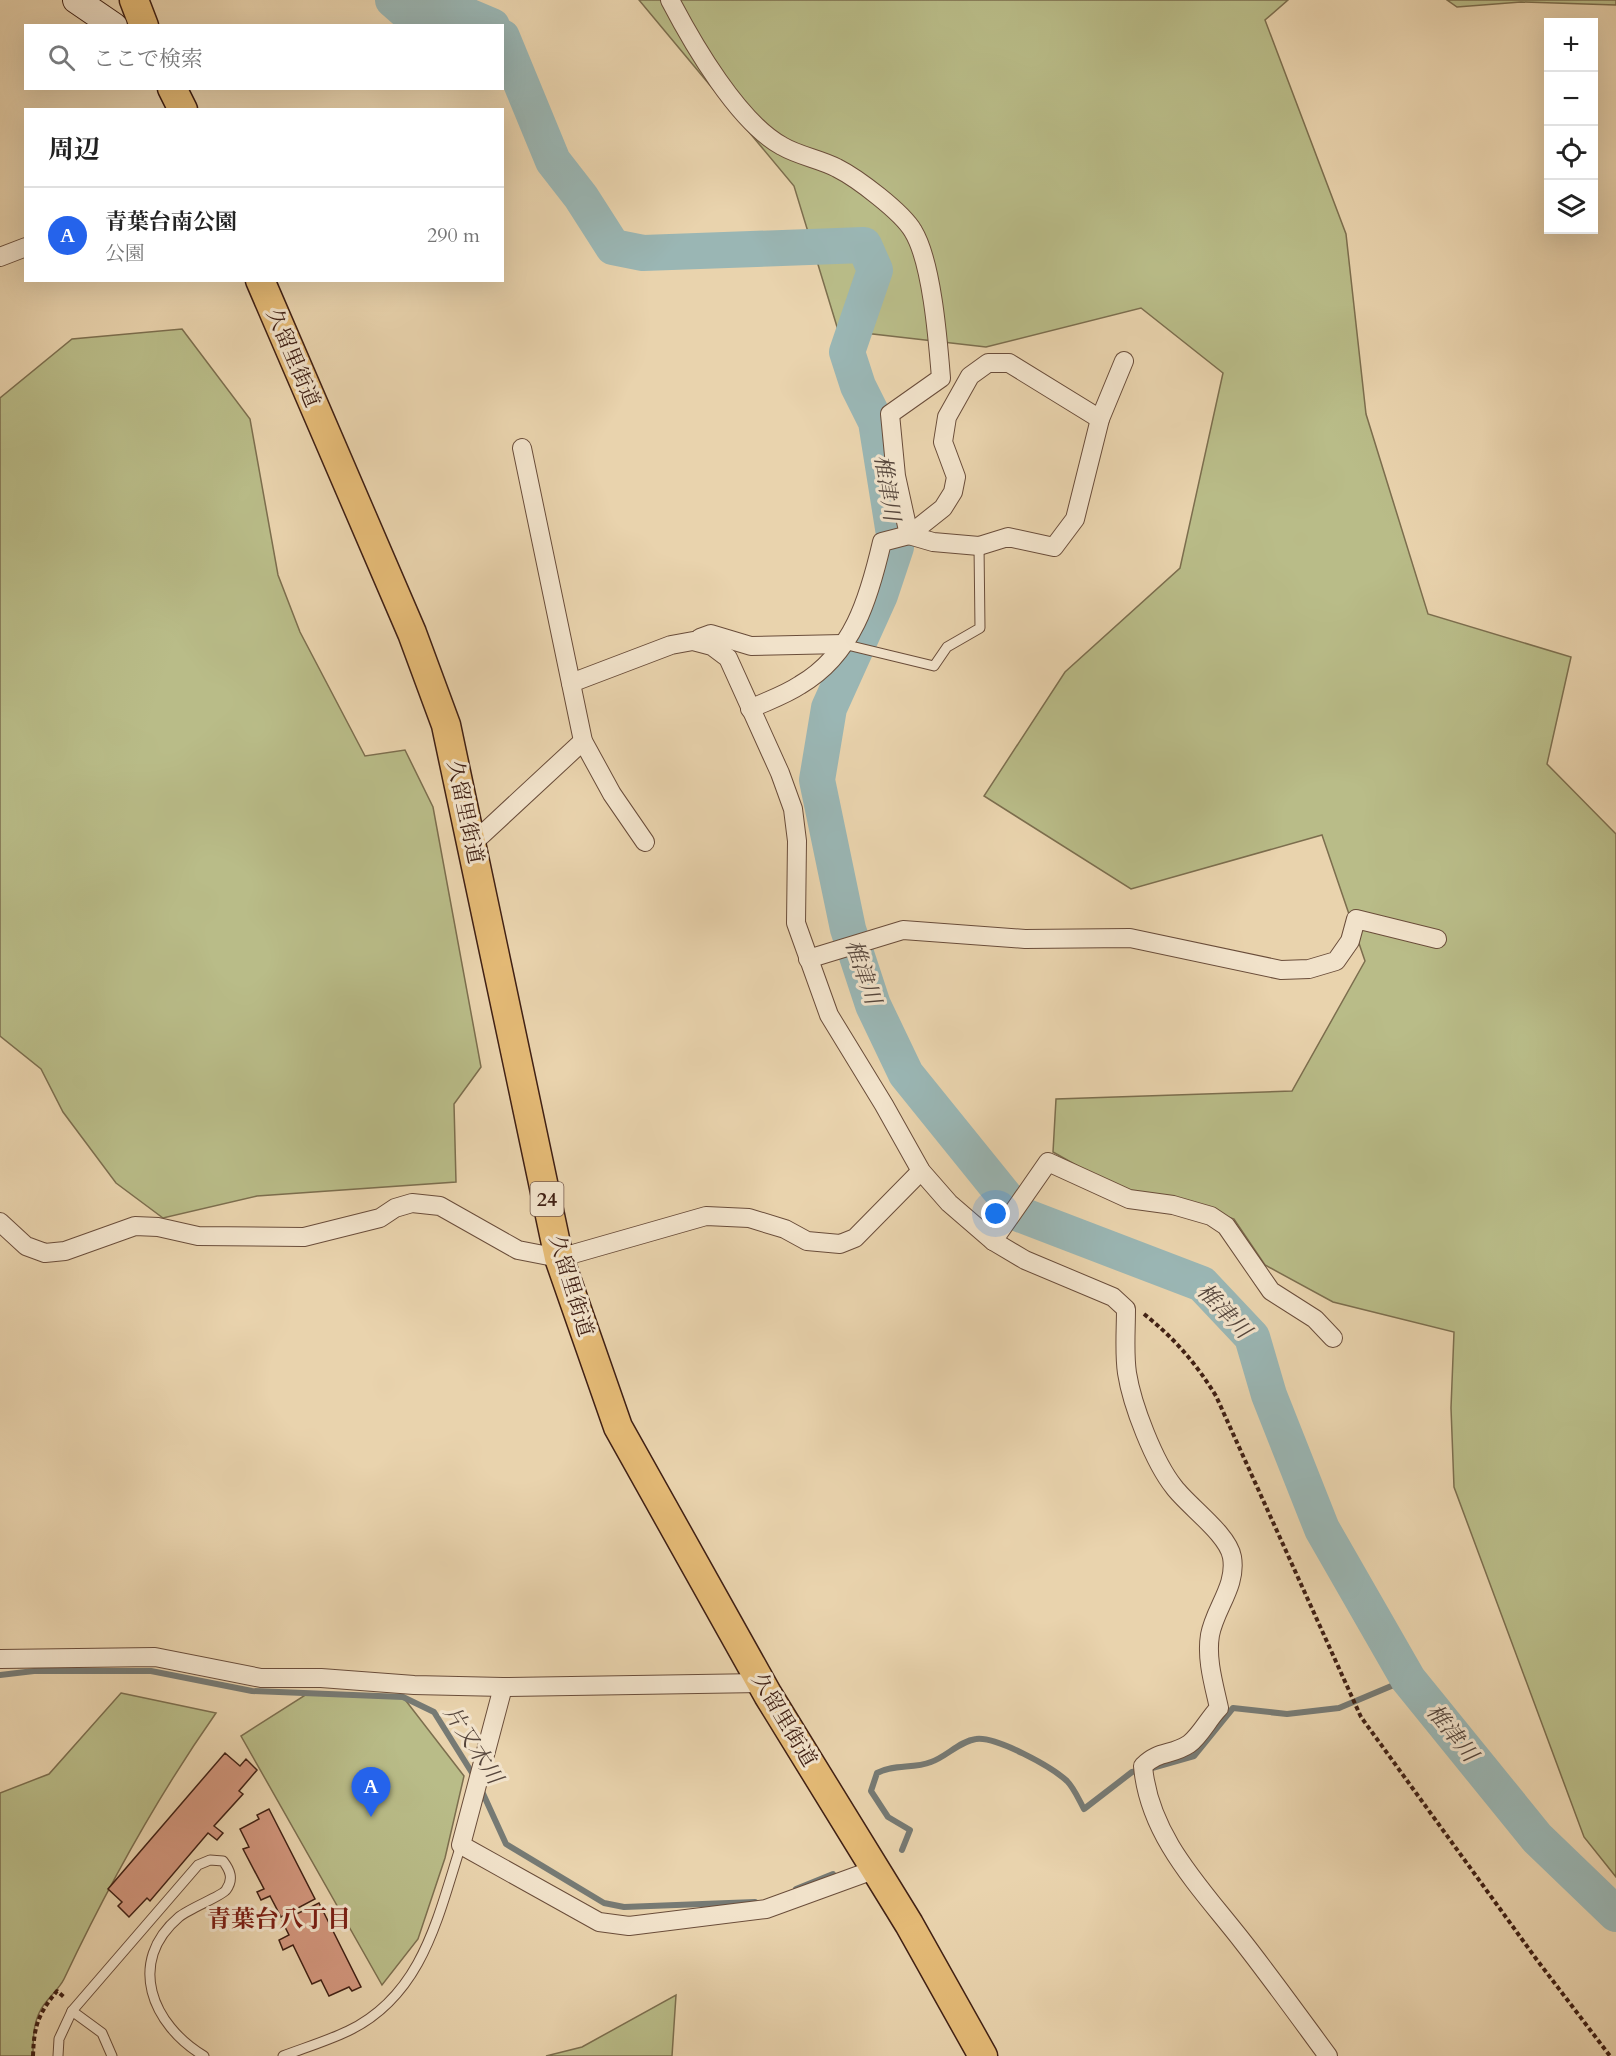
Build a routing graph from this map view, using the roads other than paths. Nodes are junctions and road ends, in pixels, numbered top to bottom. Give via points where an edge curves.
1 (76, 0) edge
2 (134, 0) edge
3 (670, 0) edge
4 (111, 24) edge
5 (143, 24) edge
6 (173, 90) edge
7 (182, 108) edge
8 (24, 249) edge
9 (0, 257) edge
10 (261, 282) edge
11 (1124, 361) dead end
12 (1100, 419) junction
13 (522, 448) dead end
14 (909, 535) junction
15 (979, 546) junction
16 (693, 641) junction
17 (843, 644) junction
18 (571, 683) junction
19 (750, 709) junction
20 (583, 741) junction
21 (645, 842) dead end
22 (472, 844) junction
23 (1437, 939) dead end
24 (808, 959) junction
25 (921, 1171) junction
26 (0, 1222) edge
27 (993, 1241) junction
28 (559, 1258) junction
29 (1333, 1338) dead end
30 (0, 1659) edge
31 (761, 1683) junction
32 (503, 1687) junction
33 (461, 1845) junction
34 (876, 1869) junction
35 (74, 2009) junction
36 (58, 2056) edge
37 (112, 2056) edge
38 (204, 2056) edge
39 (283, 2056) edge
40 (983, 2056) edge
41 (1328, 2056) edge

1 - 4 main road
2 - 5 main road
3 - 14 street via 698,52 746,115 781,146 837,167 868,187 913,231 927,272 941,378 890,414 896,476
6 - 7 main road
8 - 9 street
10 - 22 main road, 久留里街道 / 24 via 412,633 447,726
11 - 12 street
12 - 14 street via 1009,363 988,363 970,376 947,417 943,442 956,477 953,492 943,508
12 - 15 street via 1075,519 1054,547 1008,537
13 - 18 street
14 - 15 street via 933,542
14 - 17 street via 882,542 871,592
15 - 17 lane via 980,628 947,647 934,666
16 - 17 street via 711,634 751,646
16 - 18 street via 670,645
16 - 19 street via 712,646 728,658
17 - 19 street via 829,664 801,686
18 - 20 street
19 - 24 street via 793,809 797,842 796,923
20 - 21 street via 612,794
20 - 22 street
22 - 28 main road, 久留里街道 / 24
23 - 24 street via 1356,919 1350,941 1336,961 1309,969 1281,970 1130,938 1026,939 903,930
24 - 25 street via 829,1015
25 - 27 street via 949,1203
25 - 28 street via 855,1238 840,1244 807,1241 785,1229 749,1218 706,1216
26 - 28 street via 26,1246 45,1253 65,1251 135,1226 198,1236 304,1237 380,1218 412,1203 426,1203 473,1222 518,1250
27 - 29 street via 1048,1162 1129,1199 1173,1205 1211,1216 1226,1226 1270,1291 1315,1318
27 - 41 street via 1025,1260 1113,1297 1126,1309 1127,1373 1158,1465 1174,1488 1224,1541 1232,1556 1231,1585 1215,1616 1210,1638 1210,1668 1219,1708 1191,1743 1155,1755 1143,1766 1145,1788 1160,1831 1188,1873
28 - 31 main road, 久留里街道 / 24 via 618,1427
30 - 32 street via 154,1657 261,1678
31 - 32 street
31 - 34 main road, 久留里街道 / 24
32 - 33 street
33 - 34 street via 599,1922 630,1926 766,1909
33 - 39 lane via 428,1947 405,1984 374,2014 349,2030
34 - 40 main road, 久留里街道 / 24
35 - 36 lane via 59,2038
35 - 37 lane via 102,2033
35 - 38 lane via 198,1865 210,1860 223,1861 230,1871 225,1892 195,1905 166,1929 156,1948 149,1989 157,2010 171,2029 188,2047

